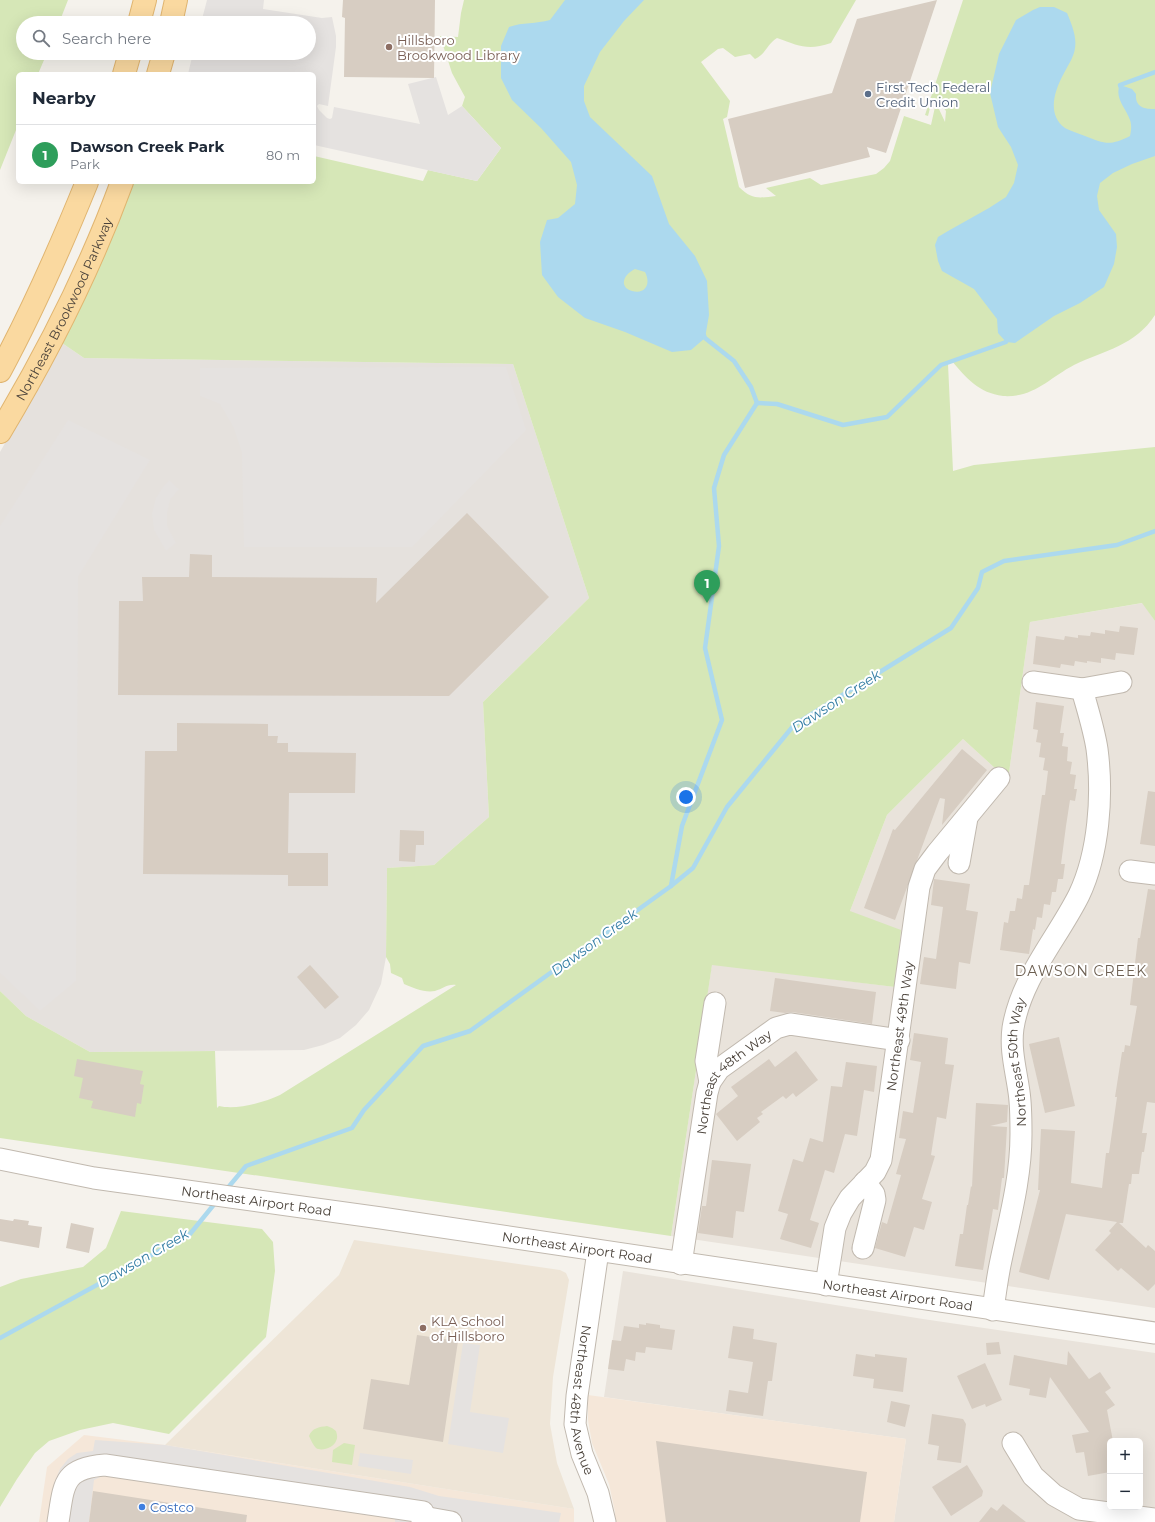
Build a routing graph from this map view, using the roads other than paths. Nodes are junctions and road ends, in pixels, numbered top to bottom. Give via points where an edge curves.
1 (145, 0) edge
2 (176, 0) edge
3 (141, 16) edge
4 (173, 16) edge
5 (128, 60) edge
6 (162, 60) edge
7 (125, 72) edge
8 (159, 72) edge
9 (86, 184) edge
10 (121, 184) edge
11 (0, 371) edge
12 (0, 432) edge
13 (1034, 682) dead end
14 (1122, 682) dead end
15 (1082, 689) junction
16 (999, 778) dead end
17 (968, 816) junction
18 (942, 847) junction
19 (1130, 871) dead end
20 (1155, 874) edge
21 (714, 1003) dead end
22 (899, 1040) junction
23 (710, 1082) junction
24 (0, 1159) edge
25 (865, 1182) junction
26 (863, 1248) dead end
27 (598, 1251) junction
28 (681, 1264) junction
29 (826, 1285) junction
30 (993, 1310) junction
31 (1155, 1333) edge
32 (1014, 1443) dead end
33 (422, 1520) edge
34 (1155, 1520) edge
35 (58, 1522) edge
36 (451, 1522) edge
37 (605, 1522) edge

1 - 3 main road
2 - 4 main road
5 - 7 main road
6 - 8 main road
9 - 11 main road via 43,284
10 - 12 main road, Northeast Brookwood Parkway via 88,265 62,319
13 - 15 street
14 - 15 street
15 - 30 street, Northeast 50th Way via 1097,748 1097,831 1091,862 1079,895 1021,995 1013,1028 1012,1055 1019,1093 1021,1134 1019,1175 999,1267
16 - 17 street, Northeast 49th Way
17 - 18 street, Northeast 49th Way
17 - 18 street via 965,868
18 - 22 street, Northeast 49th Way via 925,869 919,887
19 - 20 street
21 - 23 street via 706,1061
22 - 23 street, Northeast 48th Way via 790,1024 776,1028 719,1069
22 - 25 street, Northeast 49th Way via 881,1160 875,1172
23 - 28 street, Northeast 48th Way via 706,1093
24 - 27 street, Northeast Airport Road via 94,1178
25 - 26 street via 874,1194 875,1200
25 - 29 street, Northeast 49th Way via 850,1198 835,1228
27 - 28 street, Northeast Airport Road
27 - 37 street, Northeast 48th Avenue via 575,1424 582,1454 598,1493
28 - 29 street, Northeast Airport Road
29 - 30 street, Northeast Airport Road
30 - 31 street, Northeast Airport Road
32 - 34 street via 1033,1476 1054,1495 1079,1509
33 - 35 street via 423,1512 106,1465 78,1470 68,1479
33 - 36 street

